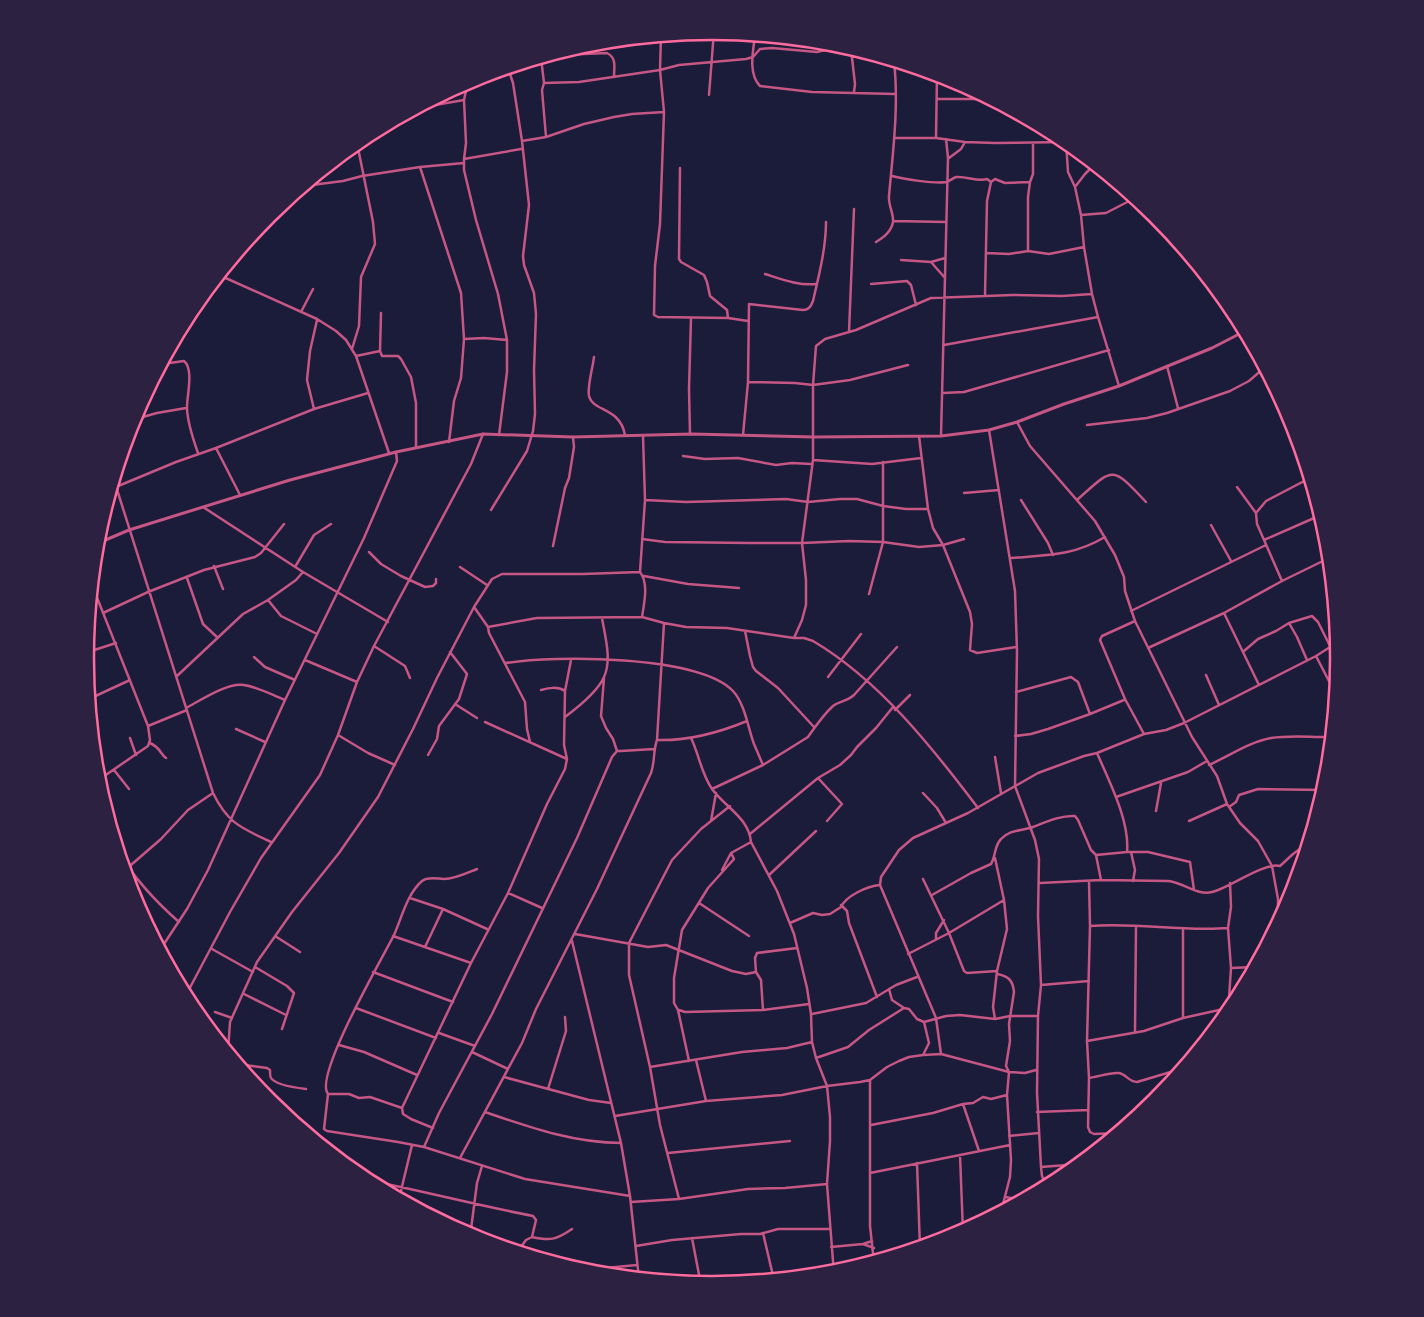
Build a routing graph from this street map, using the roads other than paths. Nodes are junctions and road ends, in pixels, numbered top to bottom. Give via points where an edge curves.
1 (714, 40) edge
2 (754, 41) edge
3 (661, 42) edge
4 (824, 50) edge
5 (582, 54) edge
6 (752, 57) junction
7 (852, 57) edge
8 (713, 61) junction
9 (542, 66) dead end
10 (894, 68) edge
11 (660, 70) junction
12 (510, 74) edge
13 (614, 77) junction
14 (544, 83) junction
15 (937, 83) edge
16 (466, 91) edge
17 (854, 92) junction
18 (709, 94) dead end
19 (895, 94) junction
20 (973, 98) edge
21 (937, 99) junction
22 (464, 100) junction
23 (437, 105) edge
24 (664, 112) junction
25 (546, 137) junction
26 (894, 138) junction
27 (936, 138) junction
28 (946, 139) junction
29 (522, 142) junction
30 (965, 142) junction
31 (1053, 142) edge
32 (1033, 143) junction
33 (522, 149) junction
34 (358, 152) edge
35 (1067, 152) edge
36 (464, 158) junction
37 (948, 158) junction
38 (464, 163) junction
39 (420, 167) junction
40 (680, 168) dead end
41 (1090, 169) edge
42 (362, 176) junction
43 (892, 176) junction
44 (947, 182) junction
45 (991, 182) junction
46 (1030, 182) junction
47 (314, 185) edge
48 (1075, 187) junction
49 (1129, 201) edge
50 (854, 209) dead end
51 (1081, 215) junction
52 (893, 221) junction
53 (826, 222) dead end
54 (946, 222) junction
55 (876, 242) dead end
56 (1084, 247) junction
57 (1028, 252) junction
58 (986, 253) junction
59 (945, 258) junction
60 (901, 260) dead end
61 (931, 262) junction
62 (765, 274) dead end
63 (225, 277) edge
64 (946, 278) junction
65 (816, 284) junction
66 (871, 284) dead end
67 (313, 289) dead end
68 (1092, 294) junction
69 (985, 296) junction
70 (945, 297) junction
71 (916, 305) junction
72 (301, 312) junction
73 (381, 313) dead end
74 (1098, 317) junction
75 (691, 318) junction
76 (728, 318) junction
77 (317, 319) junction
78 (748, 321) junction
79 (849, 332) junction
80 (1239, 334) edge
81 (464, 339) junction
82 (507, 340) junction
83 (944, 345) junction
84 (352, 348) junction
85 (1108, 350) junction
86 (380, 351) junction
87 (356, 356) junction
88 (594, 357) dead end
89 (169, 363) edge
90 (908, 365) dead end
91 (1167, 365) junction
92 (1260, 372) edge
93 (748, 382) junction
94 (813, 385) junction
95 (1120, 386) junction
96 (368, 393) junction
97 (943, 393) junction
98 (187, 408) junction
99 (1178, 408) junction
100 (314, 409) junction
101 (143, 417) edge
102 (1018, 422) junction
103 (1087, 425) dead end
104 (989, 430) junction
105 (483, 434) junction
106 (499, 435) junction
107 (690, 435) junction
108 (918, 435) junction
109 (531, 436) junction
110 (643, 436) junction
111 (743, 436) junction
112 (941, 436) junction
113 (573, 437) junction
114 (625, 437) junction
115 (814, 437) junction
116 (449, 442) junction
117 (416, 447) junction
118 (216, 448) junction
119 (396, 452) junction
120 (198, 453) junction
121 (389, 453) junction
122 (684, 456) dead end
123 (922, 458) junction
124 (813, 460) junction
125 (883, 462) junction
126 (812, 464) junction
127 (1304, 481) edge
128 (118, 486) edge
129 (1237, 487) dead end
130 (999, 490) junction
131 (117, 491) edge
132 (964, 493) dead end
133 (240, 495) junction
134 (645, 500) junction
135 (1021, 500) dead end
136 (1076, 500) junction
137 (808, 502) junction
138 (1146, 502) dead end
139 (883, 506) junction
140 (204, 507) junction
141 (928, 509) junction
142 (491, 510) dead end
143 (1256, 514) junction
144 (1314, 518) edge
145 (284, 524) dead end
146 (331, 524) dead end
147 (1211, 525) dead end
148 (130, 530) junction
149 (1105, 537) junction
150 (642, 539) junction
151 (964, 539) dead end
152 (105, 540) edge
153 (1264, 540) junction
154 (883, 542) junction
155 (802, 543) junction
156 (943, 545) junction
157 (1266, 545) junction
158 (553, 546) dead end
159 (266, 547) junction
160 (369, 552) dead end
161 (1053, 555) junction
162 (1011, 558) junction
163 (1230, 561) junction
164 (1322, 561) edge
165 (214, 566) junction
166 (295, 567) junction
167 (460, 567) dead end
168 (303, 572) junction
169 (640, 572) junction
170 (644, 576) junction
171 (187, 578) junction
172 (436, 579) dead end
173 (410, 580) junction
174 (1282, 581) junction
175 (487, 585) junction
176 (739, 588) dead end
177 (223, 589) dead end
178 (148, 592) junction
179 (337, 592) junction
180 (869, 594) dead end
181 (97, 598) edge
182 (268, 600) junction
183 (474, 607) junction
184 (1131, 611) junction
185 (103, 613) junction
186 (1224, 614) junction
187 (642, 617) junction
188 (602, 618) junction
189 (1135, 621) junction
190 (388, 622) junction
191 (664, 623) junction
192 (1289, 623) junction
193 (488, 627) junction
194 (746, 631) junction
195 (317, 634) junction
196 (860, 634) dead end
197 (218, 638) junction
198 (794, 638) junction
199 (116, 643) junction
200 (374, 646) junction
201 (1330, 646) joint
202 (897, 647) dead end
203 (1016, 647) junction
204 (1148, 648) junction
205 (94, 650) edge
206 (1244, 651) junction
207 (450, 652) junction
208 (1316, 656) junction
209 (254, 657) dead end
210 (608, 659) junction
211 (304, 660) junction
212 (572, 660) junction
213 (1307, 660) junction
214 (842, 661) junction
215 (506, 664) junction
216 (662, 664) junction
217 (1206, 675) dead end
218 (177, 676) junction
219 (604, 677) junction
220 (828, 677) dead end
221 (410, 678) dead end
222 (130, 680) junction
223 (295, 680) junction
224 (866, 680) junction
225 (357, 682) junction
226 (1329, 684) edge
227 (1259, 685) junction
228 (541, 690) dead end
229 (565, 691) junction
230 (1016, 692) junction
231 (910, 695) dead end
232 (95, 696) edge
233 (1125, 699) junction
234 (285, 700) junction
235 (455, 704) junction
236 (1219, 705) junction
237 (894, 708) junction
238 (187, 709) junction
239 (1090, 714) junction
240 (565, 717) junction
241 (477, 718) dead end
242 (747, 721) junction
243 (485, 722) dead end
244 (1184, 722) junction
245 (148, 726) junction
246 (814, 727) junction
247 (236, 729) dead end
248 (1144, 734) junction
249 (338, 735) junction
250 (1015, 736) junction
251 (1326, 737) dead end
252 (130, 738) dead end
253 (691, 738) junction
254 (657, 740) junction
255 (265, 742) junction
256 (530, 742) junction
257 (150, 743) junction
258 (654, 749) junction
259 (565, 752) junction
260 (617, 752) junction
261 (1097, 753) junction
262 (136, 755) junction
263 (428, 755) dead end
264 (560, 756) junction
265 (995, 757) dead end
266 (166, 758) dead end
267 (567, 759) junction
268 (1207, 761) junction
269 (763, 765) junction
270 (1209, 765) junction
271 (395, 766) junction
272 (114, 770) junction
273 (105, 776) edge
274 (818, 778) junction
275 (1160, 783) junction
276 (1015, 786) junction
277 (129, 789) dead end
278 (712, 789) junction
279 (1316, 790) edge
280 (213, 793) junction
281 (716, 793) junction
282 (923, 793) dead end
283 (1001, 793) junction
284 (1116, 798) junction
285 (1228, 805) junction
286 (730, 806) junction
287 (978, 808) junction
288 (1156, 811) dead end
289 (230, 819) junction
290 (711, 821) junction
291 (827, 821) dead end
292 (1189, 821) dead end
293 (946, 823) junction
294 (1031, 828) junction
295 (816, 831) dead end
296 (750, 834) junction
297 (271, 842) junction
298 (750, 842) junction
299 (1300, 849) edge
300 (1129, 852) junction
301 (994, 854) junction
302 (1096, 855) junction
303 (129, 866) edge
304 (1272, 866) junction
305 (477, 869) dead end
306 (132, 871) edge
307 (769, 874) junction
308 (923, 879) dead end
309 (1101, 880) junction
310 (1133, 880) junction
311 (1088, 881) junction
312 (1040, 883) junction
313 (1230, 883) junction
314 (880, 885) junction
315 (1194, 890) junction
316 (508, 892) junction
317 (932, 895) junction
318 (410, 898) junction
319 (1004, 900) junction
320 (698, 903) junction
321 (841, 905) junction
322 (1279, 905) edge
323 (542, 908) junction
324 (443, 909) junction
325 (944, 920) junction
326 (179, 922) junction
327 (790, 923) junction
328 (1090, 926) junction
329 (1136, 926) junction
330 (1228, 928) junction
331 (488, 929) junction
332 (1183, 930) junction
333 (949, 933) junction
334 (575, 934) junction
335 (275, 936) junction
336 (393, 936) junction
337 (749, 936) dead end
338 (571, 940) junction
339 (935, 940) junction
340 (629, 944) junction
341 (164, 945) edge
342 (425, 947) junction
343 (797, 948) junction
344 (212, 949) junction
345 (678, 950) junction
346 (300, 952) dead end
347 (908, 954) junction
348 (471, 963) junction
349 (255, 967) junction
350 (1248, 967) edge
351 (1231, 968) junction
352 (253, 972) junction
353 (373, 972) junction
354 (756, 972) junction
355 (997, 973) junction
356 (918, 977) junction
357 (1089, 981) junction
358 (1041, 985) junction
359 (190, 989) edge
360 (889, 989) junction
361 (244, 994) junction
362 (877, 997) junction
363 (1229, 998) edge
364 (453, 1002) junction
365 (809, 1004) junction
366 (356, 1008) junction
367 (904, 1008) junction
368 (678, 1010) junction
369 (763, 1010) junction
370 (1221, 1010) edge
371 (215, 1012) dead end
372 (685, 1012) junction
373 (811, 1014) junction
374 (286, 1015) junction
375 (1010, 1016) junction
376 (1038, 1016) junction
377 (565, 1017) dead end
378 (232, 1018) junction
379 (936, 1018) junction
380 (1183, 1018) junction
381 (995, 1019) junction
382 (680, 1020) junction
383 (924, 1022) junction
384 (282, 1029) dead end
385 (1135, 1031) junction
386 (438, 1033) junction
387 (436, 1038) junction
388 (1087, 1041) junction
389 (812, 1042) junction
390 (228, 1044) edge
391 (339, 1044) junction
392 (475, 1046) junction
393 (472, 1052) junction
394 (941, 1054) junction
395 (923, 1056) junction
396 (816, 1058) junction
397 (696, 1060) junction
398 (689, 1061) junction
399 (246, 1065) edge
400 (650, 1067) junction
401 (508, 1069) junction
402 (1037, 1070) junction
403 (1009, 1072) junction
404 (1172, 1072) edge
405 (417, 1074) junction
406 (504, 1077) junction
407 (1089, 1078) junction
408 (870, 1080) junction
409 (826, 1086) junction
410 (306, 1089) dead end
411 (548, 1089) junction
412 (328, 1094) junction
413 (1007, 1095) junction
414 (706, 1101) junction
415 (611, 1103) junction
416 (963, 1104) junction
417 (402, 1108) junction
418 (658, 1110) junction
419 (1088, 1110) junction
420 (485, 1112) junction
421 (1037, 1112) junction
422 (615, 1116) junction
423 (871, 1125) junction
424 (433, 1128) junction
425 (1039, 1133) junction
426 (1108, 1134) edge
427 (1009, 1136) junction
428 (790, 1140) dead end
429 (621, 1144) junction
430 (412, 1145) junction
431 (1010, 1145) junction
432 (424, 1147) junction
433 (979, 1151) junction
434 (668, 1153) junction
435 (960, 1155) junction
436 (460, 1158) junction
437 (917, 1164) junction
438 (1067, 1165) edge
439 (482, 1166) junction
440 (1040, 1167) junction
441 (870, 1173) junction
442 (1045, 1180) edge
443 (386, 1184) edge
444 (827, 1184) junction
445 (402, 1187) junction
446 (401, 1193) edge
447 (630, 1196) junction
448 (1005, 1196) junction
449 (1014, 1198) edge
450 (679, 1199) junction
451 (631, 1202) junction
452 (475, 1203) junction
453 (1004, 1203) edge
454 (964, 1223) edge
455 (471, 1228) edge
456 (830, 1228) junction
457 (572, 1229) dead end
458 (764, 1233) junction
459 (532, 1237) junction
460 (692, 1238) junction
461 (872, 1241) junction
462 (920, 1241) edge
463 (863, 1244) junction
464 (521, 1246) edge
465 (636, 1246) junction
466 (831, 1247) junction
467 (874, 1248) junction
468 (874, 1255) edge
469 (637, 1265) junction
470 (833, 1265) edge
471 (607, 1268) edge
472 (638, 1273) edge
473 (773, 1274) edge
474 (700, 1277) edge

1 - 8 street
2 - 6 street
3 - 11 street
4 - 6 street via 760,49
5 - 13 street via 607,53 612,56
6 - 8 street
6 - 17 street via 753,76 760,86 812,92
7 - 17 street
8 - 11 street
8 - 18 street
9 - 14 street
10 - 19 street
11 - 13 street
11 - 24 street
12 - 29 street
13 - 14 street
14 - 25 street
15 - 21 street
16 - 22 street
17 - 19 street
19 - 26 street
20 - 21 street
21 - 27 street
22 - 23 street
22 - 36 street
24 - 25 street via 614,117
24 - 75 street via 653,311 658,317
25 - 29 street
26 - 27 street
26 - 43 street
27 - 28 street
28 - 30 street
28 - 37 street
29 - 33 street
30 - 32 street
30 - 37 street
31 - 32 street
32 - 46 street
33 - 36 street
33 - 109 street via 529,206 523,256 534,293 536,314 535,414
34 - 42 street
35 - 48 street via 1068,172
36 - 38 street
37 - 44 street
38 - 39 street
38 - 82 street
39 - 42 street
39 - 81 street via 461,293
40 - 76 street via 679,259 704,275 710,296 727,310
41 - 48 street
42 - 47 street
42 - 84 street via 373,222 374,247 361,277 359,326
43 - 44 street
43 - 52 street via 888,198
44 - 45 street via 955,177
44 - 54 street
45 - 46 street via 995,179 1005,183
45 - 58 street via 987,201
46 - 57 street
48 - 51 street
49 - 51 street via 1106,213
50 - 79 street
51 - 56 street
52 - 54 street
52 - 55 street via 889,232
53 - 65 street via 826,245
54 - 59 street
56 - 57 street via 1049,254
56 - 68 street
57 - 58 street
58 - 69 street
59 - 61 street
59 - 64 street
60 - 61 street
61 - 64 street
62 - 65 street via 787,281
63 - 72 street
64 - 70 street
65 - 78 street via 813,301 807,310 749,304
66 - 71 street via 907,281
67 - 72 street
68 - 69 street
68 - 74 street
69 - 70 street
70 - 71 street via 931,298
70 - 83 street
71 - 79 street
72 - 77 street
73 - 86 street
74 - 83 street
74 - 85 street
75 - 76 street
75 - 107 street
76 - 78 street
77 - 84 street via 336,331
77 - 100 street via 307,380
78 - 93 street
79 - 94 street via 816,346
80 - 91 street
81 - 82 street
81 - 116 street via 461,378 454,401
82 - 106 street via 507,372
83 - 97 street
84 - 87 street
85 - 95 street
85 - 97 street via 964,392
86 - 87 street
86 - 117 street via 382,356 398,356 410,377 416,402
87 - 96 street
88 - 114 street via 589,398 617,417
89 - 98 street via 187,363
90 - 94 street via 850,380
91 - 95 street
91 - 99 street
92 - 99 street via 1230,391
93 - 94 street
93 - 111 street
94 - 115 street
95 - 102 street
96 - 100 street
96 - 121 street
97 - 112 street
98 - 101 street
98 - 120 street
99 - 103 street via 1147,418
100 - 118 street
102 - 104 street
102 - 136 street via 1030,446
104 - 112 street
104 - 130 street
105 - 106 street
105 - 116 street
105 - 173 street via 471,464
106 - 109 street
107 - 110 street
107 - 111 street
108 - 112 street
108 - 115 street
108 - 123 street
109 - 113 street
109 - 142 street via 520,465
110 - 114 street
110 - 134 street
111 - 115 street
113 - 114 street
113 - 158 street via 569,478 564,488
115 - 124 street
116 - 117 street
117 - 119 street
118 - 120 street
118 - 133 street
119 - 121 street
119 - 179 street via 397,461
120 - 128 street
121 - 133 street
122 - 126 street via 738,458 776,465
123 - 125 street
123 - 141 street
124 - 125 street via 855,464
124 - 126 street
125 - 139 street
126 - 137 street
127 - 143 street via 1266,501
129 - 143 street
130 - 132 street
130 - 162 street
131 - 148 street
133 - 140 street
134 - 137 street via 786,499
134 - 150 street
135 - 161 street
136 - 138 street via 1101,479 1115,474
136 - 149 street via 1086,508
137 - 139 street via 840,498
137 - 155 street
139 - 141 street
139 - 154 street
140 - 148 street
140 - 159 street
141 - 156 street via 933,528
143 - 153 street
144 - 153 street
145 - 159 street
146 - 166 street via 314,535
147 - 163 street
148 - 152 street
148 - 178 street
149 - 161 street via 1082,549
149 - 184 street via 1124,577 1124,591
150 - 155 street
150 - 169 street
151 - 156 street
153 - 157 street
154 - 155 street
154 - 156 street via 919,547
154 - 180 street
155 - 198 street via 806,605
156 - 203 street via 970,612 970,650 976,653
157 - 163 street
157 - 174 street
159 - 165 street via 250,559
159 - 166 street
160 - 173 street via 381,564
161 - 162 street
162 - 203 street
163 - 184 street
164 - 174 street
165 - 171 street
165 - 177 street
166 - 168 street
167 - 175 street
168 - 179 street
168 - 182 street
169 - 170 street
169 - 175 street via 502,574
170 - 176 street
170 - 187 street
171 - 178 street
171 - 197 street via 203,624
172 - 173 street via 429,588
173 - 190 street
174 - 186 street
175 - 183 street
178 - 185 street
178 - 218 street
179 - 190 street
179 - 195 street
181 - 185 street
182 - 195 street via 281,616
182 - 197 street via 243,614
183 - 193 street
183 - 207 street
184 - 189 street
185 - 199 street
186 - 204 street
186 - 206 street
187 - 188 street
187 - 191 street
188 - 193 street via 537,618
188 - 210 street
189 - 204 street
189 - 233 street via 1102,636 1100,640
190 - 200 street
191 - 194 street
191 - 216 street
192 - 201 street via 1314,616
192 - 206 street via 1258,639
192 - 213 street
193 - 215 street
194 - 198 street
194 - 246 street via 753,667 778,688
195 - 211 street
196 - 214 street
197 - 218 street
198 - 214 street via 813,641
199 - 205 street
199 - 222 street
200 - 221 street via 405,666
200 - 225 street
201 - 208 street
202 - 224 street
203 - 230 street
204 - 244 street
206 - 227 street
207 - 235 street via 467,674
207 - 271 street
208 - 213 street
208 - 226 street
209 - 223 street via 265,667
210 - 212 street
210 - 216 street
210 - 219 street
211 - 223 street
211 - 225 street
212 - 215 street via 558,658
212 - 229 street
213 - 227 street
214 - 220 street
214 - 224 street
215 - 256 street via 525,702
216 - 242 street via 712,678 726,686 736,695
216 - 254 street
217 - 236 street
218 - 238 street
219 - 240 street via 590,696
219 - 260 street via 601,716
222 - 232 street
222 - 245 street
223 - 234 street
224 - 237 street
224 - 246 street via 854,695 833,707
225 - 249 street
227 - 236 street
228 - 229 street via 561,688
229 - 240 street
230 - 239 street via 1071,677 1078,682
230 - 250 street
231 - 237 street
233 - 239 street
233 - 248 street
234 - 238 street via 238,685 216,692
234 - 255 street
235 - 241 street
235 - 263 street via 439,726 437,739
236 - 244 street
237 - 274 street via 852,755
237 - 287 street via 940,758
238 - 245 street
238 - 280 street
239 - 250 street via 1031,734
240 - 259 street
242 - 253 street
242 - 269 street
243 - 256 street
244 - 248 street
244 - 268 street
245 - 257 street
246 - 269 street via 808,737
247 - 255 street
248 - 261 street
249 - 271 street
249 - 297 street via 320,775
250 - 276 street
251 - 270 street via 1269,738
252 - 262 street
253 - 254 street
253 - 278 street
254 - 258 street
255 - 289 street
256 - 264 street
257 - 262 street
257 - 266 street via 159,748
258 - 260 street
258 - 334 street via 654,763 648,781
259 - 264 street
259 - 267 street
260 - 323 street
261 - 276 street via 1038,773
261 - 284 street
262 - 272 street
264 - 267 street
265 - 283 street
267 - 316 street via 560,782
268 - 270 street
268 - 275 street
269 - 278 street
270 - 285 street
271 - 335 street via 339,853
272 - 273 street
272 - 277 street
274 - 291 street via 842,804
274 - 296 street
275 - 284 street
275 - 288 street
276 - 283 street
276 - 294 street
278 - 281 street
279 - 285 street via 1258,789 1239,795 1236,802
280 - 289 street
280 - 303 street via 188,810
281 - 286 street
281 - 290 street
282 - 293 street
283 - 287 street
284 - 300 street
285 - 292 street
285 - 304 street via 1258,841
286 - 290 street
286 - 296 street
287 - 293 street
289 - 297 street
289 - 326 street via 208,870
290 - 340 street via 692,837 667,867
293 - 314 street via 905,843 881,877
294 - 301 street via 1003,836
294 - 302 street via 1047,821 1075,816
294 - 312 street via 1039,859
295 - 307 street
296 - 298 street
297 - 344 street
298 - 307 street
298 - 320 street via 731,853 734,859
299 - 304 street via 1280,866
300 - 302 street
300 - 310 street via 1135,870
300 - 315 street via 1148,852 1190,862
301 - 317 street via 992,864 971,872
301 - 319 street
302 - 309 street
304 - 313 street
304 - 322 street
305 - 318 street via 450,879 426,878
306 - 326 street
307 - 327 street
308 - 317 street
309 - 310 street
309 - 311 street
310 - 315 street via 1176,882
311 - 312 street
311 - 328 street
312 - 358 street
313 - 315 street via 1213,892
313 - 330 street
314 - 321 street via 872,886
314 - 347 street
316 - 323 street
316 - 331 street
317 - 325 street
318 - 324 street
318 - 336 street
319 - 333 street
319 - 355 street via 1007,929
320 - 337 street
320 - 345 street via 682,930
321 - 327 street via 830,914 812,913
321 - 362 street via 847,910
323 - 392 street
324 - 331 street
324 - 342 street
325 - 333 street
325 - 339 street
326 - 341 street
327 - 343 street
328 - 329 street
328 - 357 street
329 - 332 street
329 - 385 street
330 - 332 street
330 - 351 street
331 - 348 street
332 - 380 street
333 - 339 street
333 - 355 street via 965,972
334 - 338 street
334 - 340 street
335 - 346 street
335 - 349 street
336 - 342 street
336 - 353 street
338 - 401 street
338 - 415 street
339 - 347 street
340 - 345 street via 666,945
340 - 400 street via 629,975
342 - 348 street
343 - 354 street via 756,953
343 - 365 street
344 - 352 street
344 - 359 street
345 - 354 street via 732,971
345 - 368 street via 674,1003
347 - 356 street
348 - 364 street
349 - 352 street
349 - 374 street via 294,993
350 - 351 street
351 - 363 street
352 - 361 street
353 - 364 street
353 - 366 street
354 - 369 street via 762,980
355 - 375 street via 1007,976 1013,986
355 - 381 street via 993,1001
356 - 360 street
356 - 379 street
357 - 358 street
357 - 388 street
358 - 376 street
360 - 362 street
360 - 367 street via 892,1000
361 - 374 street
361 - 378 street
362 - 373 street via 866,1003
364 - 386 street
365 - 369 street
365 - 373 street
366 - 387 street
366 - 391 street
367 - 383 street
367 - 396 street via 868,1030 848,1047
368 - 372 street
368 - 382 street
369 - 372 street
370 - 380 street
371 - 378 street
372 - 382 street
373 - 389 street
374 - 384 street
375 - 376 street
375 - 381 street
375 - 403 street via 1006,1066
376 - 402 street
377 - 411 street via 566,1032
378 - 390 street
379 - 381 street via 960,1015
379 - 383 street
379 - 394 street
380 - 385 street
382 - 398 street
383 - 395 street via 929,1043
385 - 388 street
386 - 387 street
386 - 392 street
387 - 405 street
388 - 407 street
389 - 396 street
389 - 397 street
391 - 405 street
391 - 412 street via 328,1072 325,1090
392 - 393 street
393 - 401 street
393 - 424 street
394 - 395 street
394 - 403 street
395 - 408 street via 899,1061
396 - 409 street
397 - 398 street
397 - 414 street
398 - 400 street
399 - 410 street via 267,1068 272,1080 282,1085
400 - 418 street
401 - 406 street
402 - 403 street
402 - 421 street
403 - 413 street
404 - 407 street via 1138,1082 1118,1073
405 - 417 street
406 - 411 street
406 - 420 street
407 - 419 street
408 - 409 street
408 - 423 street
409 - 414 street via 782,1095
409 - 444 street via 830,1117
411 - 415 street
412 - 417 street via 370,1097
412 - 430 street via 324,1127 327,1131
413 - 416 street via 990,1099 983,1097
413 - 427 street
414 - 418 street
415 - 422 street
416 - 423 street
416 - 433 street
417 - 424 street via 403,1114 410,1119
418 - 422 street
418 - 434 street
419 - 421 street
419 - 426 street via 1090,1132
420 - 429 street via 559,1136
420 - 436 street
421 - 425 street
422 - 429 street
423 - 441 street
424 - 432 street
425 - 427 street
425 - 440 street
427 - 431 street
428 - 434 street
429 - 447 street
430 - 432 street
430 - 445 street
431 - 433 street
431 - 448 street via 1010,1177
432 - 436 street
433 - 435 street
434 - 450 street
435 - 437 street
435 - 454 street
436 - 439 street
437 - 441 street
437 - 462 street
438 - 440 street
439 - 447 street via 540,1182
439 - 452 street
440 - 442 street
441 - 461 street
443 - 445 street
444 - 450 street via 748,1189
444 - 456 street
445 - 446 street
445 - 452 street
447 - 451 street
448 - 449 street
448 - 453 street
450 - 451 street
451 - 465 street
452 - 455 street
452 - 459 street via 533,1216 536,1220
456 - 458 street via 790,1228
456 - 466 street
457 - 459 street via 554,1239
458 - 460 street
458 - 473 street
459 - 464 street
460 - 465 street
460 - 474 street
461 - 463 street
461 - 467 street
463 - 466 street
463 - 467 street
465 - 469 street
466 - 470 street
467 - 468 street
469 - 471 street
469 - 472 street

